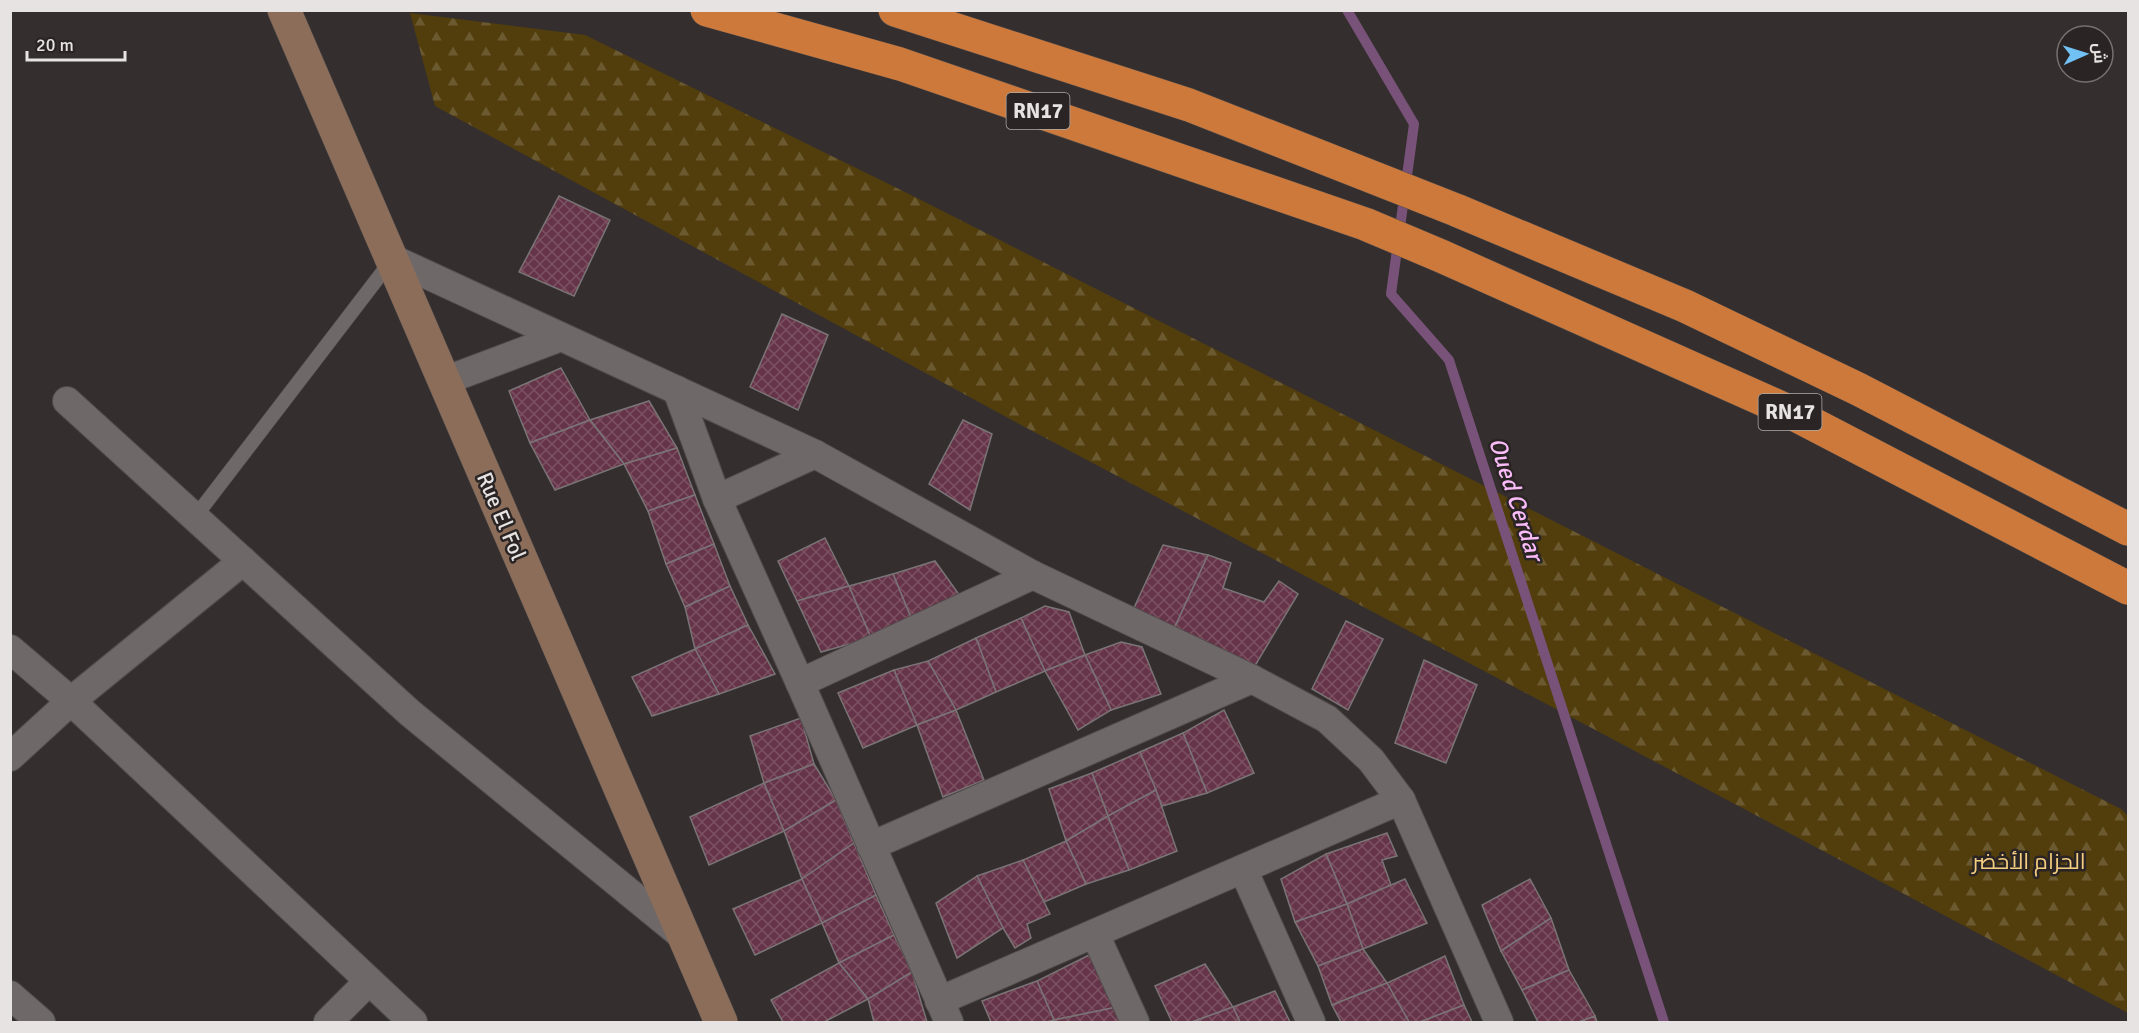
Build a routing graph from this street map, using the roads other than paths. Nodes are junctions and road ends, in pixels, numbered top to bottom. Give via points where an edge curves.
1 (284, 10) edge
2 (706, 10) edge
3 (895, 10) edge
4 (393, 259) junction
5 (561, 337) junction
6 (444, 381) junction
7 (677, 390) junction
8 (67, 401) dead end
9 (815, 454) junction
10 (717, 500) junction
11 (195, 517) junction
12 (2128, 529) edge
13 (243, 561) junction
14 (1033, 575) junction
15 (2128, 588) edge
16 (10, 649) edge
17 (1252, 679) junction
18 (800, 683) junction
19 (71, 701) junction
20 (10, 757) edge
21 (1401, 800) junction
22 (871, 846) junction
23 (1243, 869) junction
24 (1095, 934) junction
25 (685, 938) junction
26 (368, 982) junction
27 (12, 998) edge
28 (944, 1012) edge
29 (41, 1023) edge
30 (328, 1023) edge
31 (413, 1023) edge
32 (721, 1023) edge
33 (1135, 1023) edge
34 (1311, 1023) edge
35 (1499, 1023) edge

1 - 4 street, Rue El Fol
2 - 15 highway, RN17 via 900,64 1365,224 1786,410
3 - 12 highway, RN17 via 1189,105 1456,210 1696,311 1858,389
4 - 5 street
4 - 6 street, Rue El Fol
4 - 11 lane
5 - 6 street
5 - 7 street
6 - 25 street, Rue El Fol
7 - 9 street
7 - 10 street
8 - 11 street
9 - 10 street
9 - 14 street
10 - 18 street
11 - 13 street
13 - 19 street
13 - 25 street via 410,713
14 - 17 street
14 - 18 street
16 - 19 street
17 - 21 street via 1327,719 1371,760
17 - 22 street
18 - 22 street
19 - 20 street
19 - 26 street
21 - 23 street
21 - 35 street
22 - 28 street
23 - 24 street
23 - 34 street
24 - 28 street
24 - 33 street
25 - 32 street, Rue El Fol
26 - 30 street
26 - 31 street
27 - 29 street

